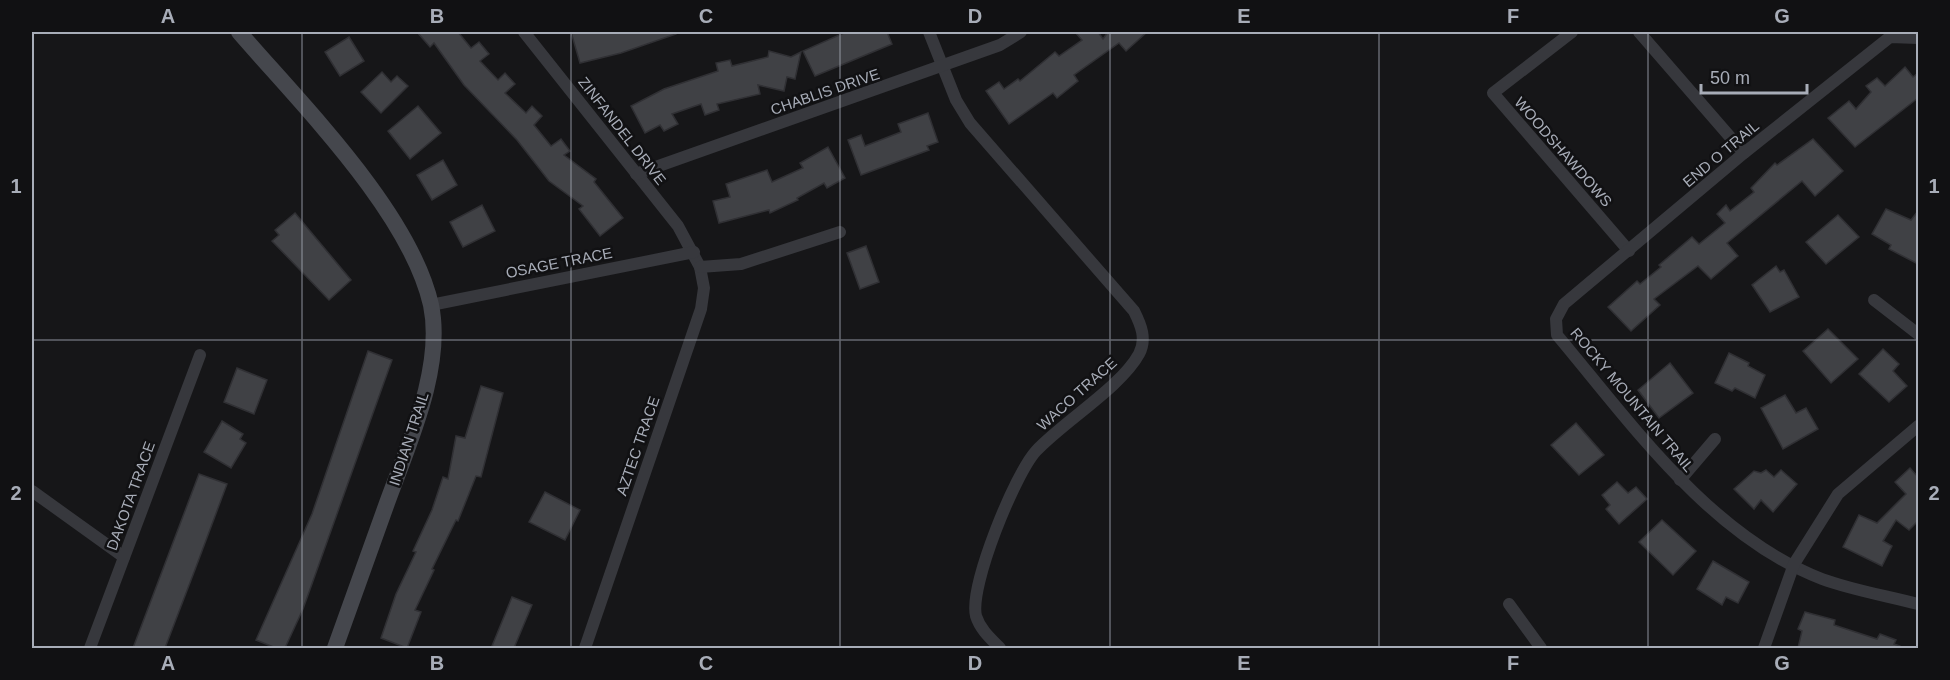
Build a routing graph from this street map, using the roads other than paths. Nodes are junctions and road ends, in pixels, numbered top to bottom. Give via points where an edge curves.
1 (239, 32) edge
2 (524, 32) edge
3 (929, 32) edge
4 (1021, 32) edge
5 (1572, 32) edge
6 (1639, 32) edge
7 (1918, 38) edge
8 (943, 66) junction
9 (1744, 153) junction
10 (636, 174) junction
11 (840, 232) dead end
12 (1629, 251) junction
13 (694, 252) junction
14 (700, 267) junction
15 (1874, 300) dead end
16 (431, 305) junction
17 (1556, 319) joint
18 (1918, 334) edge
19 (200, 355) dead end
20 (1918, 426) edge
21 (1715, 440) dead end
22 (1680, 480) junction
23 (32, 491) edge
24 (124, 557) junction
25 (1794, 564) junction
26 (1509, 604) dead end
27 (1918, 604) edge
28 (90, 648) edge
29 (335, 648) edge
30 (585, 648) edge
31 (1000, 648) edge
32 (1541, 648) edge
33 (1764, 648) edge

1 - 16 street, INDIAN TRAIL via 341,150 391,218 411,250
2 - 10 street, ZINFANDEL DRIVE
3 - 8 street, WACO TRACE
4 - 8 street, CHABLIS DRIVE via 1000,45
5 - 12 street, WOODSHAWDOWS via 1493,93
6 - 9 street
7 - 9 street, END O TRAIL via 1890,37
8 - 10 street, CHABLIS DRIVE
8 - 31 street, WACO TRACE via 970,123 1134,311 1143,340 1139,354 1127,370 1036,451 1016,480 975,598 980,627
9 - 12 street, END O TRAIL
10 - 13 street, ZINFANDEL DRIVE
11 - 14 street via 741,264
12 - 17 street, END O TRAIL via 1564,304
13 - 14 street, AZTEC TRACE
13 - 16 street, OSAGE TRACE
14 - 30 street, AZTEC TRACE via 704,288 701,309
15 - 18 street
16 - 29 street, INDIAN TRAIL via 433,330 422,406
17 - 22 street, ROCKY MOUNTAIN TRAIL via 1557,335
19 - 24 street, DAKOTA TRACE
20 - 25 street via 1838,494
21 - 22 street
22 - 25 street, ROCKY MOUNTAIN TRAIL via 1757,546
23 - 24 street
24 - 28 street, DAKOTA TRACE
25 - 27 street, ROCKY MOUNTAIN TRAIL via 1821,579
25 - 33 street
26 - 32 street

